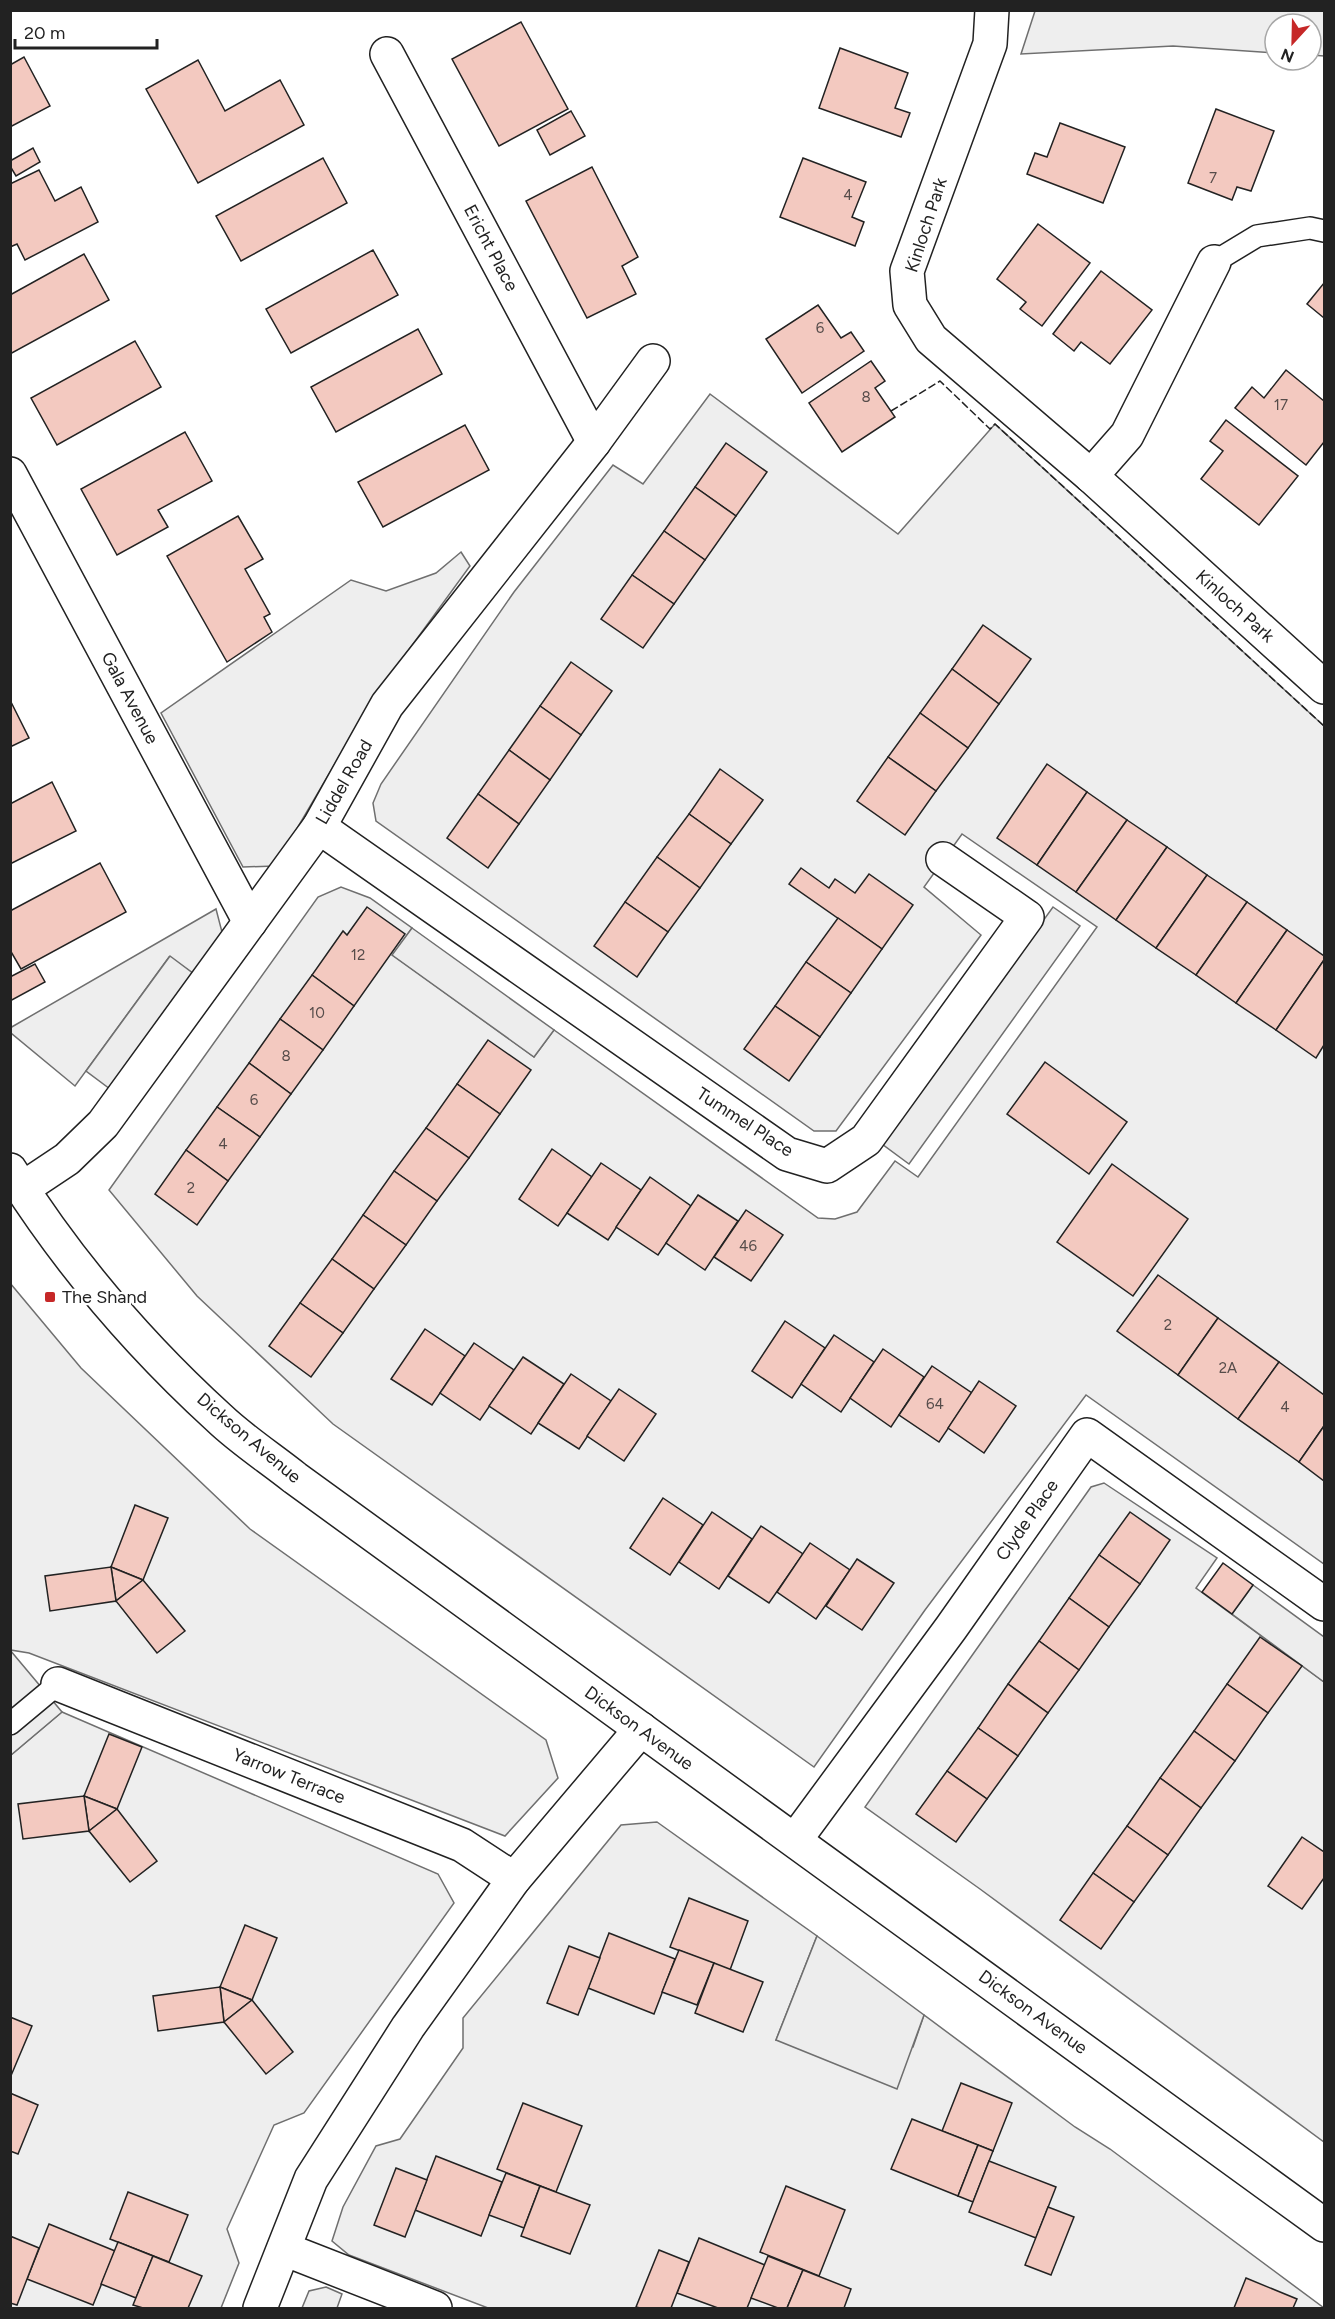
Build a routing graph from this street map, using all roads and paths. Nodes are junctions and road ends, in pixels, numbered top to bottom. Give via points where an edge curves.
1 (992, 10) edge
2 (387, 54) dead end
3 (1324, 231) edge
4 (1214, 262) joint
5 (653, 361) dead end
6 (594, 442) junction
7 (10, 474) edge
8 (1091, 476) junction
9 (1324, 687) edge
10 (319, 827) junction
11 (943, 859) dead end
12 (250, 922) junction
13 (16, 1179) edge
14 (1324, 1604) edge
15 (58, 1684) joint
16 (10, 1724) edge
17 (641, 1729) junction
18 (795, 1840) junction
19 (514, 1879) junction
20 (1324, 2225) edge
21 (284, 2249) junction
22 (260, 2308) edge
23 (435, 2308) edge

1 - 8 street, Kinloch Park via 990,44 907,271 910,305 931,339
2 - 6 street, Ericht Place
3 - 4 lane via 1310,228 1257,237
4 - 8 street via 1127,435
5 - 6 street, Liddel Road
6 - 10 street, Liddel Road via 387,705
7 - 12 street, Gala Avenue
8 - 9 street, Kinloch Park
10 - 11 street, Tummel Place via 788,1154 827,1166 866,1140 1027,917
10 - 12 street, Liddel Road
12 - 13 street, Liddel Road via 103,1124 67,1159
13 - 17 street, Dickson Avenue via 84,1276 152,1352 220,1419 295,1478
14 - 18 street, Clyde Place via 1087,1435
15 - 16 lane
15 - 19 street, Yarrow Terrace via 462,1845
17 - 18 street, Dickson Avenue
17 - 19 street
18 - 20 street, Dickson Avenue
19 - 21 street via 408,2027 340,2131 311,2179
21 - 22 street
21 - 23 street

